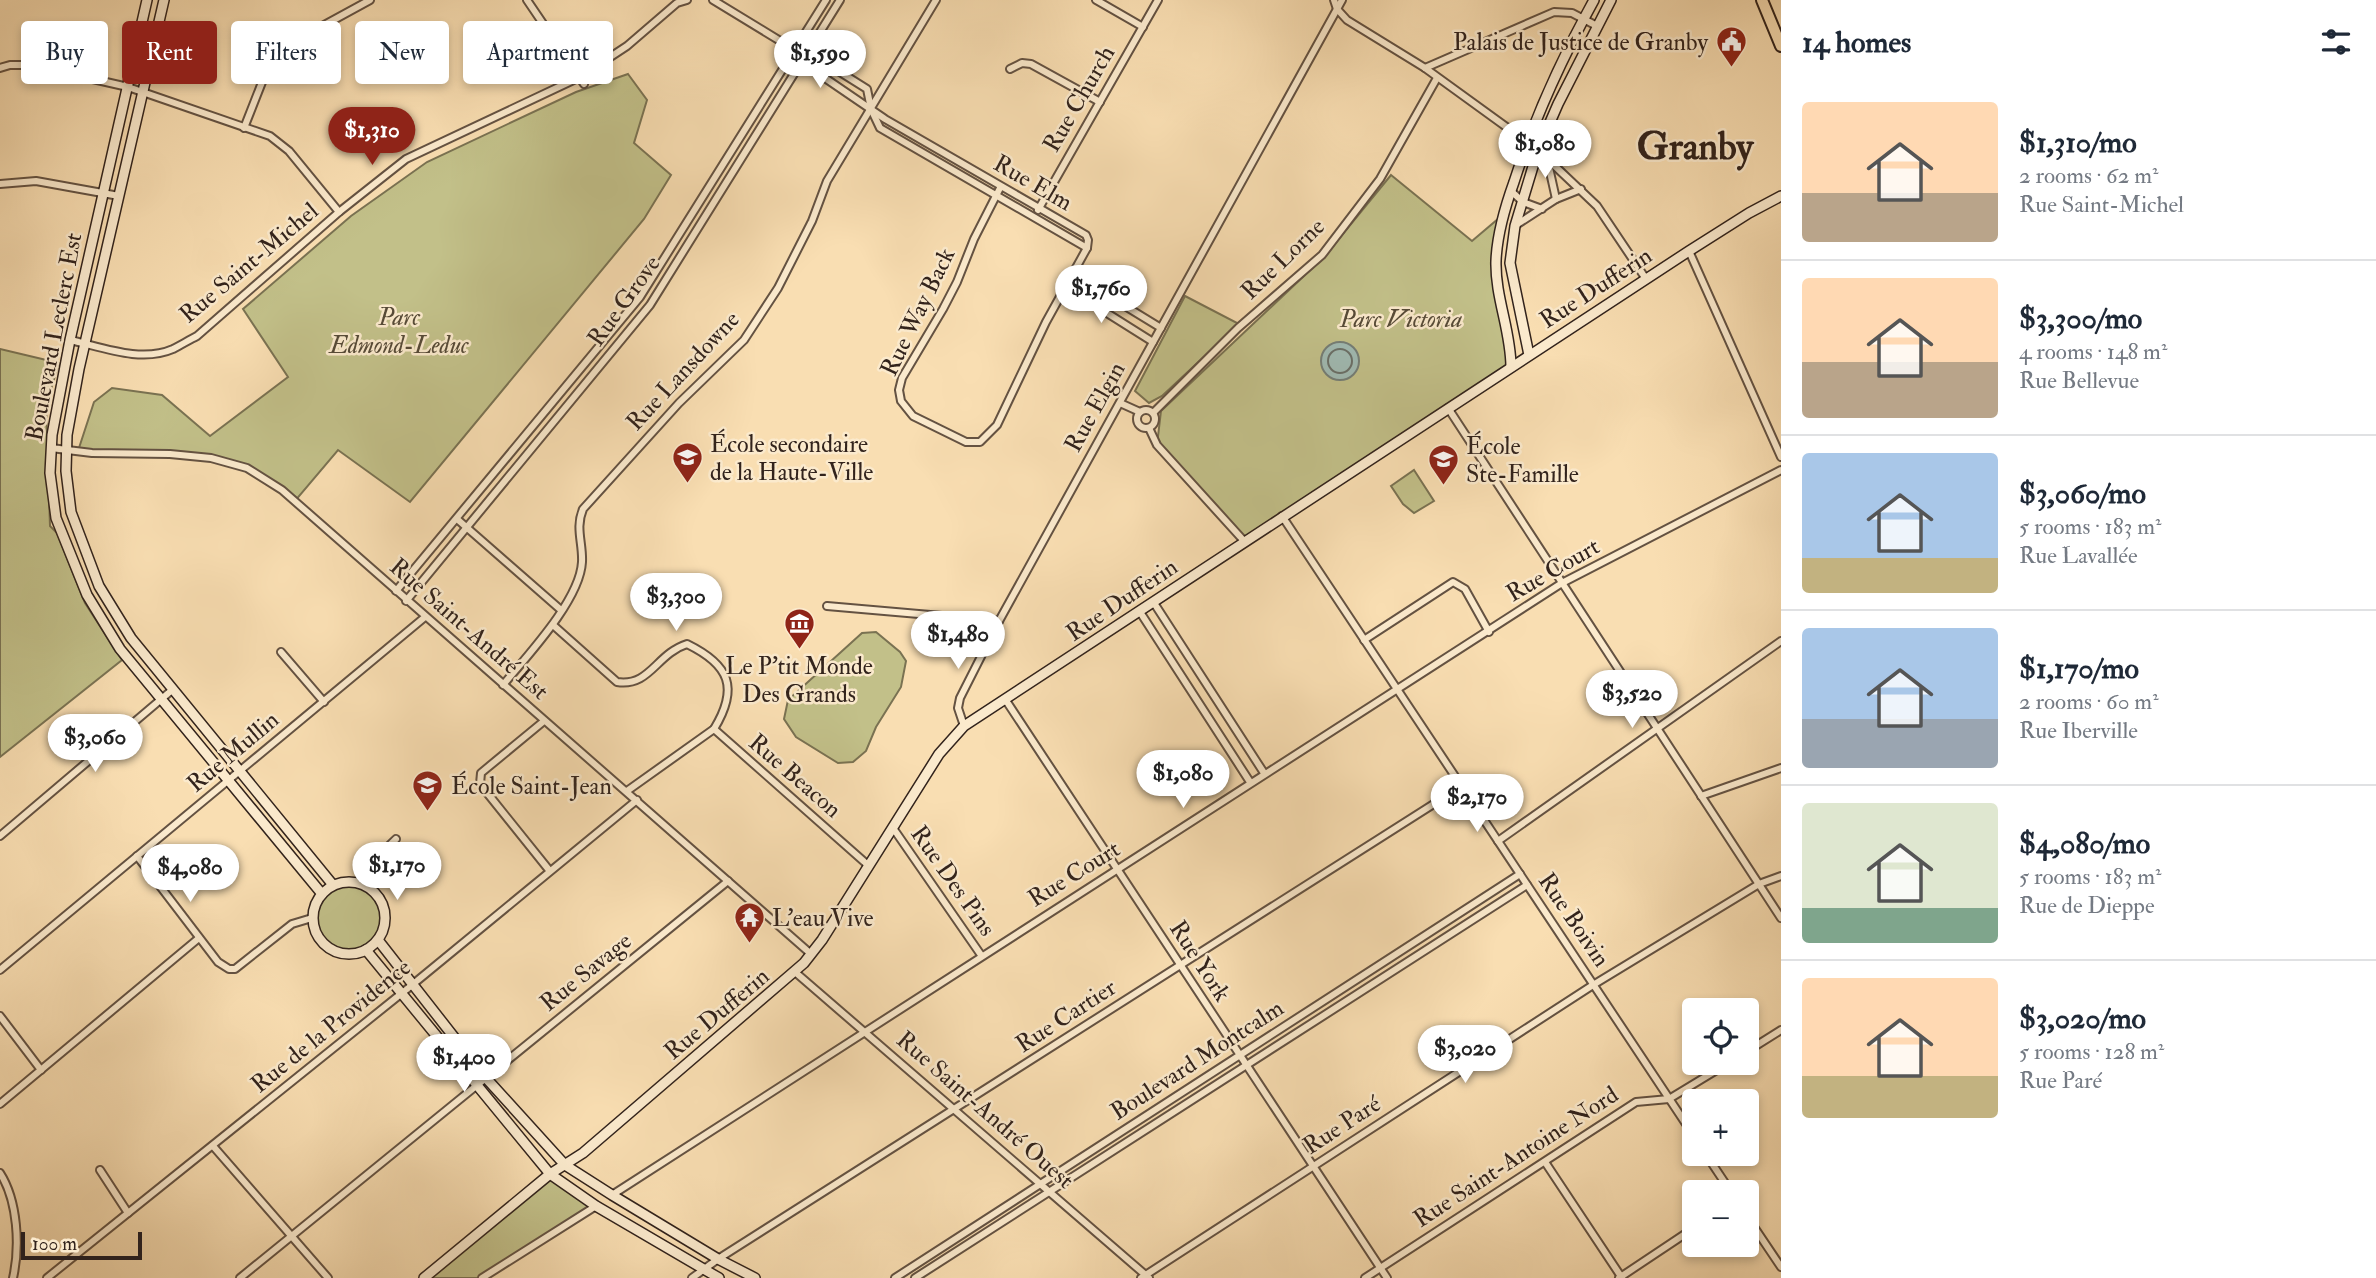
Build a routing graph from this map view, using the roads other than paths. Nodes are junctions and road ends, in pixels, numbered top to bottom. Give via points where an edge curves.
1 (147, 0) edge
2 (164, 0) edge
3 (369, 0) edge
4 (527, 0) edge
5 (687, 0) edge
6 (713, 0) edge
7 (826, 0) edge
8 (840, 0) edge
9 (936, 0) edge
10 (1096, 0) edge
11 (1158, 0) edge
12 (1334, 0) edge
13 (1342, 0) edge
14 (1594, 0) edge
15 (1611, 0) edge
16 (1762, 0) edge
17 (1337, 9) junction
18 (1583, 19) junction
19 (541, 21) edge
20 (1597, 26) junction
21 (1143, 27) junction
22 (1781, 46) edge
23 (795, 50) junction
24 (808, 52) junction
25 (613, 57) edge
26 (803, 63) junction
27 (0, 68) edge
28 (1425, 68) junction
29 (1010, 69) dead end
30 (1437, 78) junction
31 (575, 84) edge
32 (128, 87) junction
33 (143, 94) junction
34 (1100, 102) junction
35 (871, 108) junction
36 (244, 128) junction
37 (1527, 142) junction
38 (1538, 150) junction
39 (950, 158) junction
40 (1548, 162) junction
41 (945, 167) junction
42 (0, 184) edge
43 (1001, 186) junction
44 (1581, 189) junction
45 (1511, 191) junction
46 (103, 193) junction
47 (119, 196) junction
48 (995, 196) junction
49 (1781, 197) edge
50 (1556, 199) junction
51 (1523, 202) junction
52 (1039, 208) junction
53 (1542, 209) junction
54 (339, 212) junction
55 (1034, 218) junction
56 (1515, 226) junction
57 (1087, 248) junction
58 (1689, 251) junction
59 (1072, 273) junction
60 (1646, 279) junction
61 (1064, 286) junction
62 (1109, 296) junction
63 (1101, 309) junction
64 (1161, 328) junction
65 (70, 340) junction
66 (1153, 342) junction
67 (84, 343) junction
68 (1529, 355) junction
69 (1511, 367) junction
70 (1119, 402) junction
71 (1448, 408) junction
72 (1140, 412) junction
73 (1153, 413) junction
74 (1149, 428) junction
75 (51, 448) junction
76 (67, 450) junction
77 (1781, 457) edge
78 (1781, 470) edge
79 (1282, 516) junction
80 (457, 519) junction
81 (468, 529) junction
82 (1244, 541) junction
83 (1562, 583) junction
84 (396, 591) junction
85 (406, 601) junction
86 (1154, 603) junction
87 (827, 606) dead end
88 (561, 610) junction
89 (1140, 612) junction
90 (425, 617) junction
91 (999, 621) junction
92 (553, 625) junction
93 (1489, 632) junction
94 (131, 638) junction
95 (1364, 640) junction
96 (1781, 641) edge
97 (120, 649) junction
98 (281, 652) dead end
99 (503, 685) junction
100 (1397, 689) junction
101 (172, 690) junction
102 (1213, 694) junction
103 (1005, 699) junction
104 (160, 700) junction
105 (324, 702) junction
106 (1199, 703) junction
107 (544, 720) junction
108 (964, 726) junction
109 (713, 729) junction
110 (1657, 729) junction
111 (1781, 768) edge
112 (240, 772) junction
113 (1264, 773) junction
114 (228, 781) junction
115 (1250, 782) junction
116 (1462, 786) junction
117 (627, 791) junction
118 (1701, 796) junction
119 (637, 800) junction
120 (893, 828) junction
121 (0, 836) edge
122 (396, 839) dead end
123 (1498, 841) junction
124 (137, 856) junction
125 (869, 866) junction
126 (549, 870) junction
127 (1118, 870) junction
128 (1520, 874) junction
129 (1781, 876) edge
130 (728, 881) junction
131 (359, 884) junction
132 (1527, 884) junction
133 (1759, 884) junction
134 (333, 885) junction
135 (322, 894) junction
136 (312, 918) junction
137 (1781, 918) edge
138 (199, 938) junction
139 (378, 940) junction
140 (366, 950) junction
141 (811, 954) junction
142 (981, 955) junction
143 (1181, 965) junction
144 (0, 970) edge
145 (795, 972) junction
146 (412, 985) junction
147 (1594, 985) junction
148 (402, 993) junction
149 (0, 1016) edge
150 (1781, 1030) edge
151 (865, 1032) junction
152 (1759, 1044) edge
153 (1240, 1056) junction
154 (1247, 1066) junction
155 (41, 1070) junction
156 (1709, 1075) edge
157 (486, 1078) junction
158 (477, 1086) junction
159 (1669, 1099) junction
160 (0, 1104) edge
161 (955, 1110) junction
162 (1682, 1118) edge
163 (213, 1146) junction
164 (1545, 1161) junction
165 (565, 1165) junction
166 (1313, 1167) junction
167 (100, 1170) dead end
168 (0, 1173) edge
169 (550, 1174) junction
170 (1039, 1183) junction
171 (1048, 1191) junction
172 (612, 1195) junction
173 (596, 1206) junction
174 (128, 1213) junction
175 (1759, 1234) edge
176 (291, 1236) junction
177 (1682, 1236) edge
178 (718, 1259) junction
179 (1780, 1265) edge
180 (1380, 1268) junction
181 (704, 1270) junction
182 (1145, 1277) edge
183 (13, 1278) edge
184 (47, 1278) edge
185 (240, 1278) edge
186 (328, 1278) edge
187 (424, 1278) edge
188 (482, 1278) edge
189 (692, 1278) edge
190 (719, 1278) edge
191 (755, 1278) edge
192 (895, 1278) edge
193 (915, 1278) edge
194 (1365, 1278) edge
195 (1387, 1278) edge
196 (1621, 1278) edge

1 - 32 street, Boulevard Leclerc Est
2 - 33 street, Boulevard Leclerc Est
3 - 36 street via 284,47 270,62
4 - 19 street
5 - 25 street, Rue Saint-Michel via 677,3
6 - 23 street, Rue Elm
7 - 23 street, Rue Grove
8 - 24 street, Rue Grove
9 - 35 street, Rue Lansdowne
10 - 21 street
11 - 21 street, Rue Church
12 - 17 street
13 - 17 street, Rue Elgin
14 - 18 street
15 - 20 street
16 - 22 main road
17 - 28 street via 1347,20
17 - 64 street, Rue Elgin
18 - 20 street
18 - 28 street via 1554,12
18 - 37 street
20 - 38 street
21 - 34 street, Rue Church
23 - 24 street, Rue Elm
23 - 26 street, Rue Elm
23 - 80 street, Rue Grove via 640,297
24 - 26 street, Rue Grove
24 - 35 street, Rue Elm via 867,89
26 - 35 street, Rue Elm
26 - 81 street, Rue Grove via 650,305
27 - 32 street via 31,65
28 - 30 street
29 - 34 street via 1031,64
30 - 37 street
30 - 73 street, Rue Lorne via 1380,179 1322,255 1238,328
31 - 54 street, Rue Saint-Michel via 418,151
32 - 33 street
32 - 46 street, Boulevard Leclerc Est
33 - 36 street
33 - 47 street, Boulevard Leclerc Est
34 - 52 street, Rue Church
35 - 39 street, Rue Elm
35 - 41 street, Rue Elm via 880,128
35 - 88 street, Rue Lansdowne via 827,181 778,288 744,340 679,402 583,509 578,520 582,563
36 - 54 street via 281,143
37 - 45 street
38 - 40 street
38 - 51 street
39 - 41 street
39 - 43 street, Rue Elm
40 - 44 street
40 - 50 street
41 - 48 street, Rue Elm
42 - 46 street via 36,181
43 - 48 street, Rue Way Back
43 - 52 street, Rue Elm
44 - 50 street
44 - 60 street
45 - 51 street
45 - 69 street via 1496,262
46 - 47 street
46 - 65 street, Boulevard Leclerc Est
47 - 67 street, Boulevard Leclerc Est
48 - 55 street, Rue Elm
48 - 61 street, Rue Way Back via 957,282 902,378 901,401 913,416 965,442 980,442 997,425
49 - 58 street, Rue Dufferin
50 - 53 street
51 - 53 street
51 - 56 street
52 - 55 street, Rue Church
52 - 57 street, Rue Elm via 1086,235
53 - 56 street
54 - 67 street, Rue Saint-Michel via 197,335 171,350 148,355
55 - 57 street, Rue Elm
56 - 68 street via 1510,263
57 - 59 street
58 - 60 street, Rue Dufferin
58 - 77 street
59 - 61 street
59 - 62 street
60 - 68 street, Rue Dufferin
61 - 63 street
62 - 63 street
62 - 64 street
63 - 66 street
64 - 66 street, Rue Elgin
65 - 67 street, Rue Saint-Michel
65 - 75 street, Boulevard Leclerc Est
66 - 70 street, Rue Elgin
67 - 76 street, Boulevard Leclerc Est
68 - 69 street, Rue Dufferin
69 - 71 street, Rue Dufferin
70 - 72 street
70 - 91 street, Rue Elgin
71 - 79 street, Rue Dufferin
71 - 83 street
72 - 73 street
72 - 74 street via 1140,425
73 - 74 street via 1156,420
74 - 82 street via 1157,445
75 - 76 street, Rue Saint-André Est
75 - 97 street, Boulevard Leclerc Est via 56,518 87,595
76 - 84 street, Rue Saint-André Est via 211,458 247,468 282,490
76 - 94 street, Boulevard Leclerc Est via 71,513 99,586
78 - 83 street, Rue Court
79 - 82 street, Rue Dufferin
79 - 95 street, Rue Boivin
80 - 81 street
80 - 84 street, Rue Grove
81 - 85 street, Rue Grove
81 - 88 street
82 - 86 street, Rue Dufferin
83 - 93 street, Rue Court
83 - 110 street
84 - 85 street, Rue Saint-André Est
85 - 90 street, Rue Saint-André Est
86 - 89 street, Rue Dufferin
86 - 102 street
87 - 91 street
88 - 92 street, Rue Lansdowne
89 - 103 street, Rue Dufferin
89 - 106 street
90 - 99 street, Rue Saint-André Est
90 - 105 street, Rue Mullin
91 - 108 street, Rue Elgin via 960,698
92 - 99 street, Rue Lansdowne
92 - 109 street via 617,682 628,684 638,682 674,648 687,644 699,650 728,682 728,701
93 - 95 street via 1465,589 1453,582
93 - 100 street, Rue Court
94 - 97 street
94 - 101 street, Boulevard Leclerc Est
95 - 100 street, Rue Boivin
96 - 110 street
97 - 104 street, Boulevard Leclerc Est
98 - 105 street
99 - 107 street, Rue Saint-André Est
100 - 113 street, Rue Court
100 - 116 street, Rue Boivin
101 - 104 street
101 - 112 street, Boulevard Leclerc Est
102 - 106 street
102 - 113 street
103 - 108 street, Rue Dufferin
103 - 127 street, Rue York
104 - 114 street, Boulevard Leclerc Est
104 - 121 street
105 - 112 street, Rue Mullin
106 - 115 street
107 - 117 street, Rue Saint-André Est
107 - 126 street via 481,773 480,784
108 - 120 street, Rue Dufferin via 939,754
109 - 117 street, Rue Beacon
109 - 125 street, Rue Beacon
110 - 118 street
110 - 123 street
111 - 118 street
112 - 114 street, Rue Mullin
112 - 134 street, Boulevard Leclerc Est
113 - 115 street, Rue Court
114 - 124 street, Rue Mullin
114 - 135 street, Boulevard Leclerc Est
115 - 127 street, Rue Court
116 - 123 street, Rue Boivin
116 - 143 street, Rue Cartier
117 - 119 street, Rue Saint-André Est
118 - 133 street
119 - 126 street, Rue de la Providence
119 - 130 street, Rue Saint-André Est
120 - 125 street, Rue Dufferin
120 - 142 street, Rue Des Pins
122 - 131 street via 365,869
123 - 128 street, Rue Boivin
124 - 138 street
124 - 144 street, Rue Mullin
125 - 141 street, Rue Dufferin
126 - 146 street, Rue de la Providence
127 - 142 street, Rue Court
127 - 143 street, Rue York
128 - 132 street, Rue Boivin
128 - 153 street, Boulevard Montcalm
129 - 133 street, Rue Paré
130 - 141 street, Rue Saint-André Est
130 - 157 street, Rue Savage
131 - 134 street
131 - 139 street via 382,904 384,922
132 - 147 street, Rue Boivin
132 - 154 street, Boulevard Montcalm
133 - 137 street
133 - 147 street, Rue Paré
134 - 135 street
135 - 136 street
136 - 138 street via 292,924 235,969 218,962
136 - 140 street via 326,946 341,954
138 - 155 street
139 - 140 street
139 - 146 street
140 - 148 street
141 - 145 street, Rue Dufferin
142 - 151 street, Rue Court
143 - 153 street, Rue York
143 - 161 street, Rue Cartier
145 - 151 street, Rue Saint-André Ouest
145 - 165 street, Rue Dufferin
146 - 148 street, Rue de la Providence
146 - 157 street
147 - 159 street, Rue Boivin
147 - 166 street, Rue Paré
148 - 158 street
148 - 163 street, Rue de la Providence
149 - 155 street
150 - 152 street
151 - 161 street, Rue Saint-André Ouest
151 - 172 street, Rue Court
153 - 154 street, Rue York
153 - 170 street, Boulevard Montcalm
154 - 166 street, Rue York
154 - 171 street, Boulevard Montcalm
155 - 160 street
156 - 159 street, Rue Saint-Antoine Nord
157 - 158 street, Rue Savage
157 - 165 street
158 - 169 street
158 - 176 street, Rue Savage
159 - 162 street, Rue Boivin
159 - 164 street, Rue Saint-Antoine Nord via 1636,1102
161 - 170 street, Rue Saint-André Ouest
161 - 178 street, Rue Cartier
163 - 174 street, Rue de la Providence
163 - 176 street
164 - 180 street, Rue Saint-Antoine Nord
164 - 196 street
165 - 169 street, Rue Dufferin
165 - 172 street
166 - 180 street, Rue York
166 - 182 street, Rue Paré
167 - 174 street
168 - 183 street via 15,1216
169 - 173 street
169 - 187 street, Rue Dufferin
170 - 171 street, Rue Saint-André Ouest
170 - 192 street, Boulevard Montcalm
171 - 182 street, Rue Saint-André Ouest
171 - 193 street, Boulevard Montcalm
172 - 178 street
173 - 181 street
173 - 188 street
174 - 184 street, Rue de la Providence
175 - 179 street
176 - 185 street, Rue Savage
176 - 186 street
177 - 196 street
178 - 181 street, Rue Cartier
178 - 191 street
180 - 194 street, Rue Saint-Antoine Nord
180 - 195 street, Rue York
181 - 189 street, Rue Cartier
181 - 190 street

